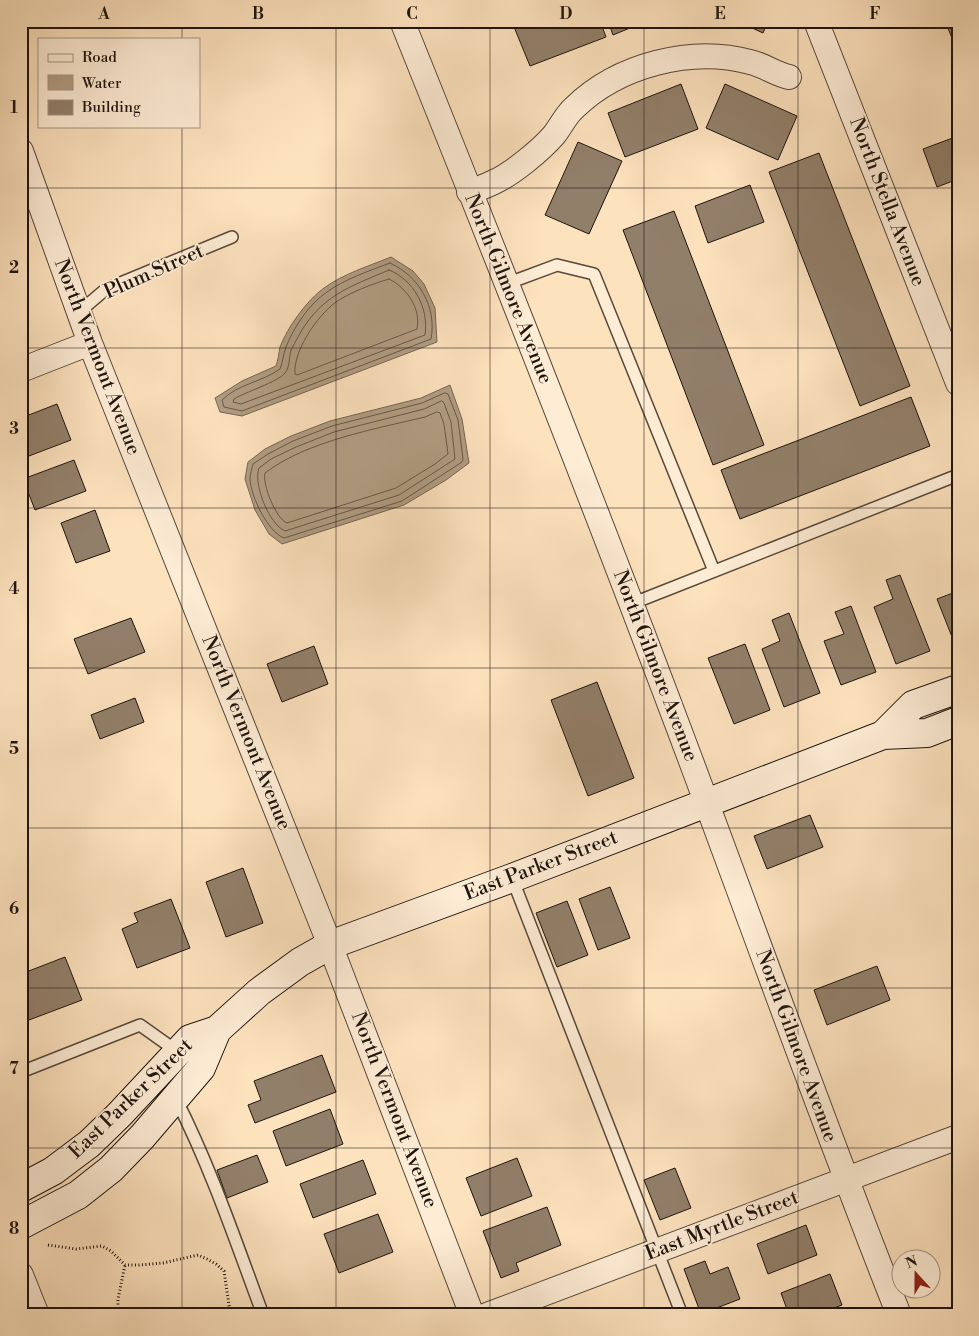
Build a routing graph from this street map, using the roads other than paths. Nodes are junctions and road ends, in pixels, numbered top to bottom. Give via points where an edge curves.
1 (402, 21) edge
2 (816, 21) edge
3 (789, 77) dead end
4 (21, 152) edge
5 (27, 188) edge
6 (470, 192) junction
7 (232, 237) dead end
8 (506, 284) junction
9 (79, 312) junction
10 (90, 343) junction
11 (21, 370) edge
12 (958, 383) edge
13 (958, 475) edge
14 (714, 571) junction
15 (631, 604) junction
16 (958, 688) edge
17 (958, 721) edge
18 (883, 735) junction
19 (705, 803) junction
20 (512, 878) junction
21 (330, 945) junction
22 (217, 1030) junction
23 (178, 1052) junction
24 (21, 1072) edge
25 (176, 1098) junction
26 (958, 1137) edge
27 (845, 1179) junction
28 (21, 1188) edge
29 (21, 1225) edge
30 (656, 1251) junction
31 (21, 1275) edge
32 (37, 1315) edge
33 (263, 1315) edge
34 (472, 1315) edge
35 (487, 1315) edge
36 (682, 1315) edge
37 (899, 1315) edge

1 - 6 street, North Gilmore Avenue
2 - 12 street, North Stella Avenue
3 - 6 street via 752,62 705,56 673,58 636,69 599,88 573,108 552,137 522,164 495,182
4 - 5 street, North Vermont Avenue
5 - 9 street, North Vermont Avenue
6 - 8 street, North Gilmore Avenue
7 - 9 lane, Plum Street via 106,289
8 - 14 lane via 557,265 594,274
8 - 15 street, North Gilmore Avenue
9 - 10 street, North Vermont Avenue
10 - 11 street
10 - 21 street, North Vermont Avenue
13 - 14 lane
14 - 15 lane
15 - 19 street, North Gilmore Avenue
16 - 18 street, East Parker Street via 913,706
17 - 18 street, East Parker Street via 927,733
18 - 19 street, East Parker Street
19 - 20 street, East Parker Street
19 - 27 street, North Gilmore Avenue
20 - 21 street, East Parker Street
20 - 30 lane
21 - 22 street, East Parker Street via 259,992
21 - 34 street, North Vermont Avenue
22 - 23 street, East Parker Street via 190,1039
22 - 25 street, East Parker Street via 201,1068
23 - 24 lane via 140,1025
23 - 28 street, East Parker Street via 89,1144 53,1171
25 - 29 street, East Parker Street via 111,1169 78,1195
25 - 33 lane
26 - 27 street, East Myrtle Street
27 - 30 street, East Myrtle Street
27 - 37 street, North Gilmore Avenue
30 - 35 street, East Myrtle Street
30 - 36 lane
31 - 32 street

